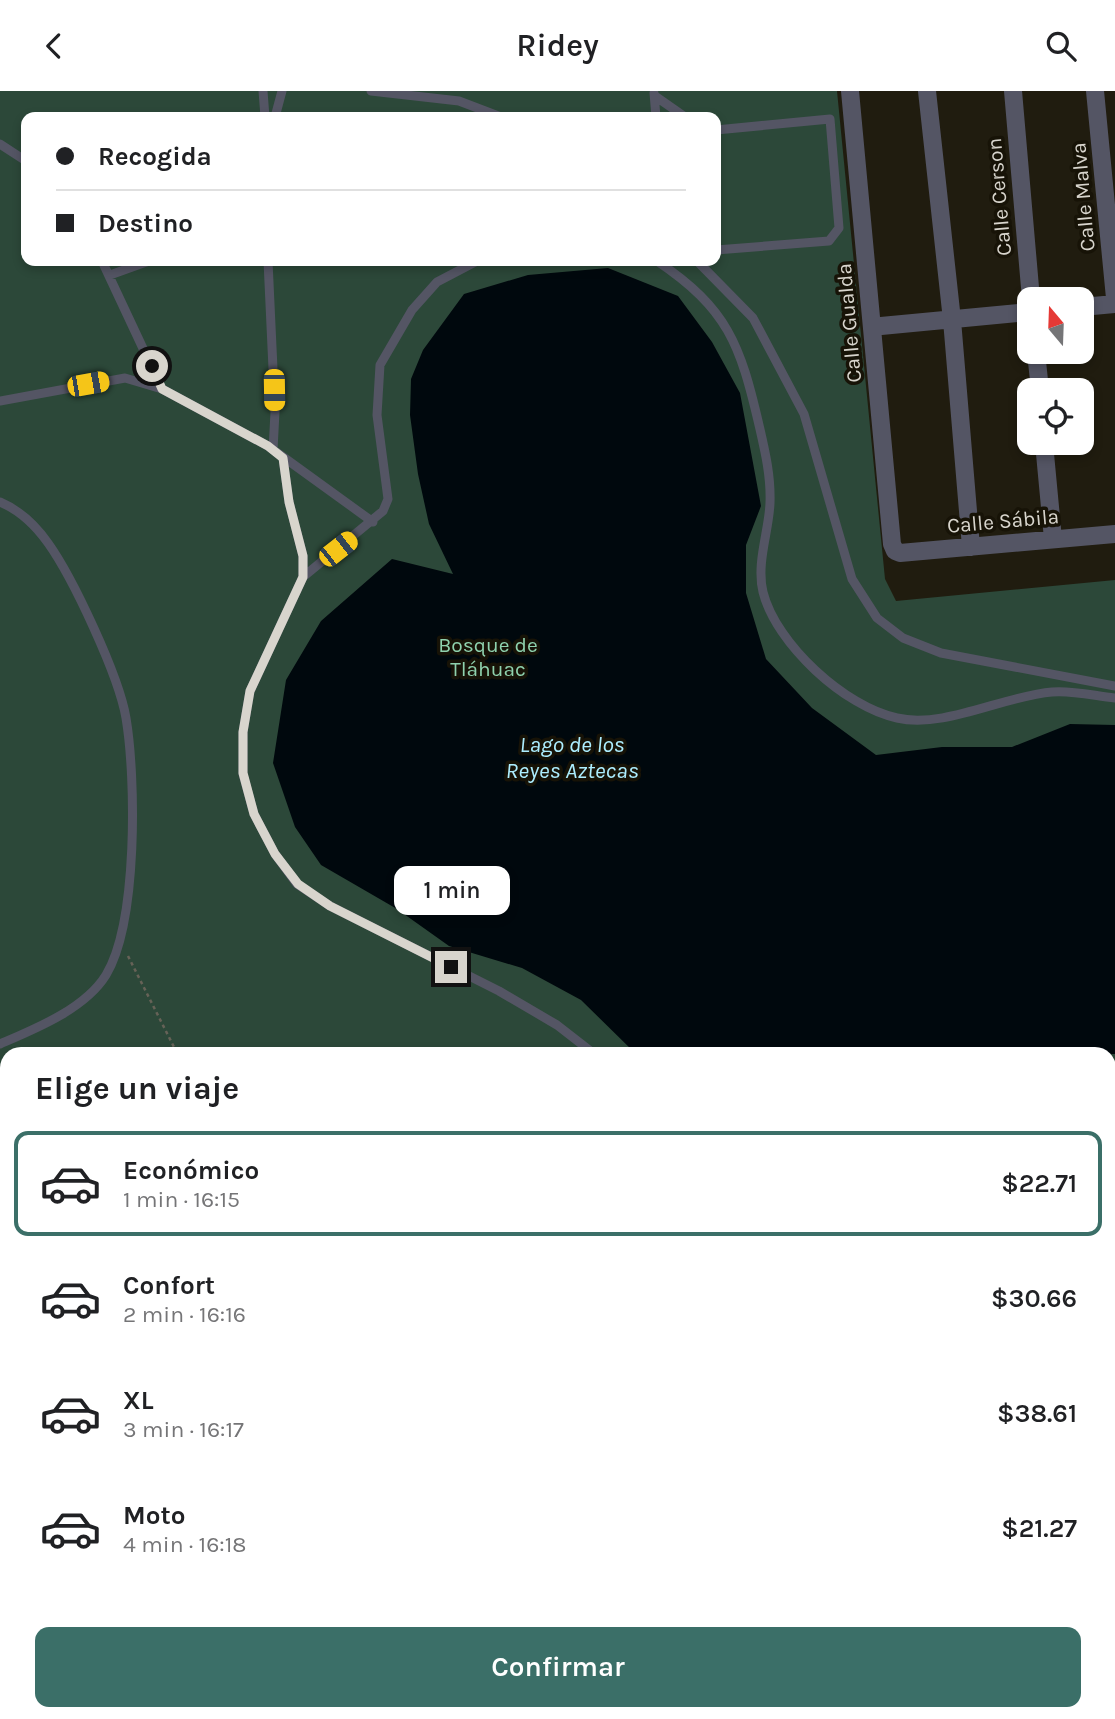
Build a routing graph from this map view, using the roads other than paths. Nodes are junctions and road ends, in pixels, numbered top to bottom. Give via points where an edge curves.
1 (263, 91) edge
2 (282, 91) edge
3 (371, 91) edge
4 (850, 91) edge
5 (927, 91) edge
6 (1013, 91) edge
7 (1095, 91) edge
8 (655, 94) edge
9 (265, 112) edge
10 (276, 112) edge
11 (488, 112) edge
12 (656, 112) edge
13 (678, 112) edge
14 (721, 129) edge
15 (0, 144) edge
16 (21, 158) edge
17 (721, 250) edge
18 (105, 266) edge
19 (134, 266) edge
20 (268, 266) edge
21 (468, 266) edge
22 (664, 266) edge
23 (701, 266) edge
24 (110, 275) junction
25 (1030, 287) edge
26 (1115, 298) edge
27 (1115, 304) edge
28 (1094, 306) edge
29 (1017, 313) edge
30 (952, 320) junction
31 (881, 325) dead end
32 (162, 389) junction
33 (0, 401) edge
34 (272, 450) junction
35 (1045, 455) edge
36 (283, 458) junction
37 (0, 502) edge
38 (373, 522) junction
39 (1115, 534) edge
40 (1053, 539) junction
41 (971, 547) junction
42 (895, 551) joint
43 (303, 577) junction
44 (1115, 685) edge
45 (1115, 698) edge
46 (0, 1044) edge
47 (585, 1047) edge

1 - 9 lane
2 - 10 lane
3 - 11 lane via 459,101
4 - 42 street, Calle Gualda
5 - 30 street
6 - 25 street, Calle Cerson
7 - 26 street, Calle Malva
8 - 12 lane
8 - 13 lane
14 - 17 lane via 830,119 839,228 829,241
15 - 16 lane
18 - 24 lane
19 - 24 lane
20 - 34 lane via 275,399
21 - 38 lane via 438,282 412,310 380,365 377,415 388,499
22 - 45 lane via 696,291 732,334 744,362 769,471 763,592 786,638 803,658 853,699 874,712 899,719 925,720 1053,691
23 - 44 lane via 753,318 804,415 852,579 877,618 903,638 941,653
24 - 32 lane
27 - 28 street
29 - 30 street
30 - 31 street
30 - 41 street
32 - 33 lane via 125,378
32 - 34 lane
34 - 36 lane
35 - 40 street
36 - 38 lane
36 - 43 lane
37 - 46 lane via 33,525 68,578 120,696 132,776 132,857 120,940 105,976 79,1002
38 - 43 lane
39 - 40 street, Calle Sábila
40 - 41 street, Calle Sábila
41 - 42 street, Calle Sábila
43 - 47 lane via 250,691 243,732 243,773 254,814 275,854 298,884 330,906 499,991

